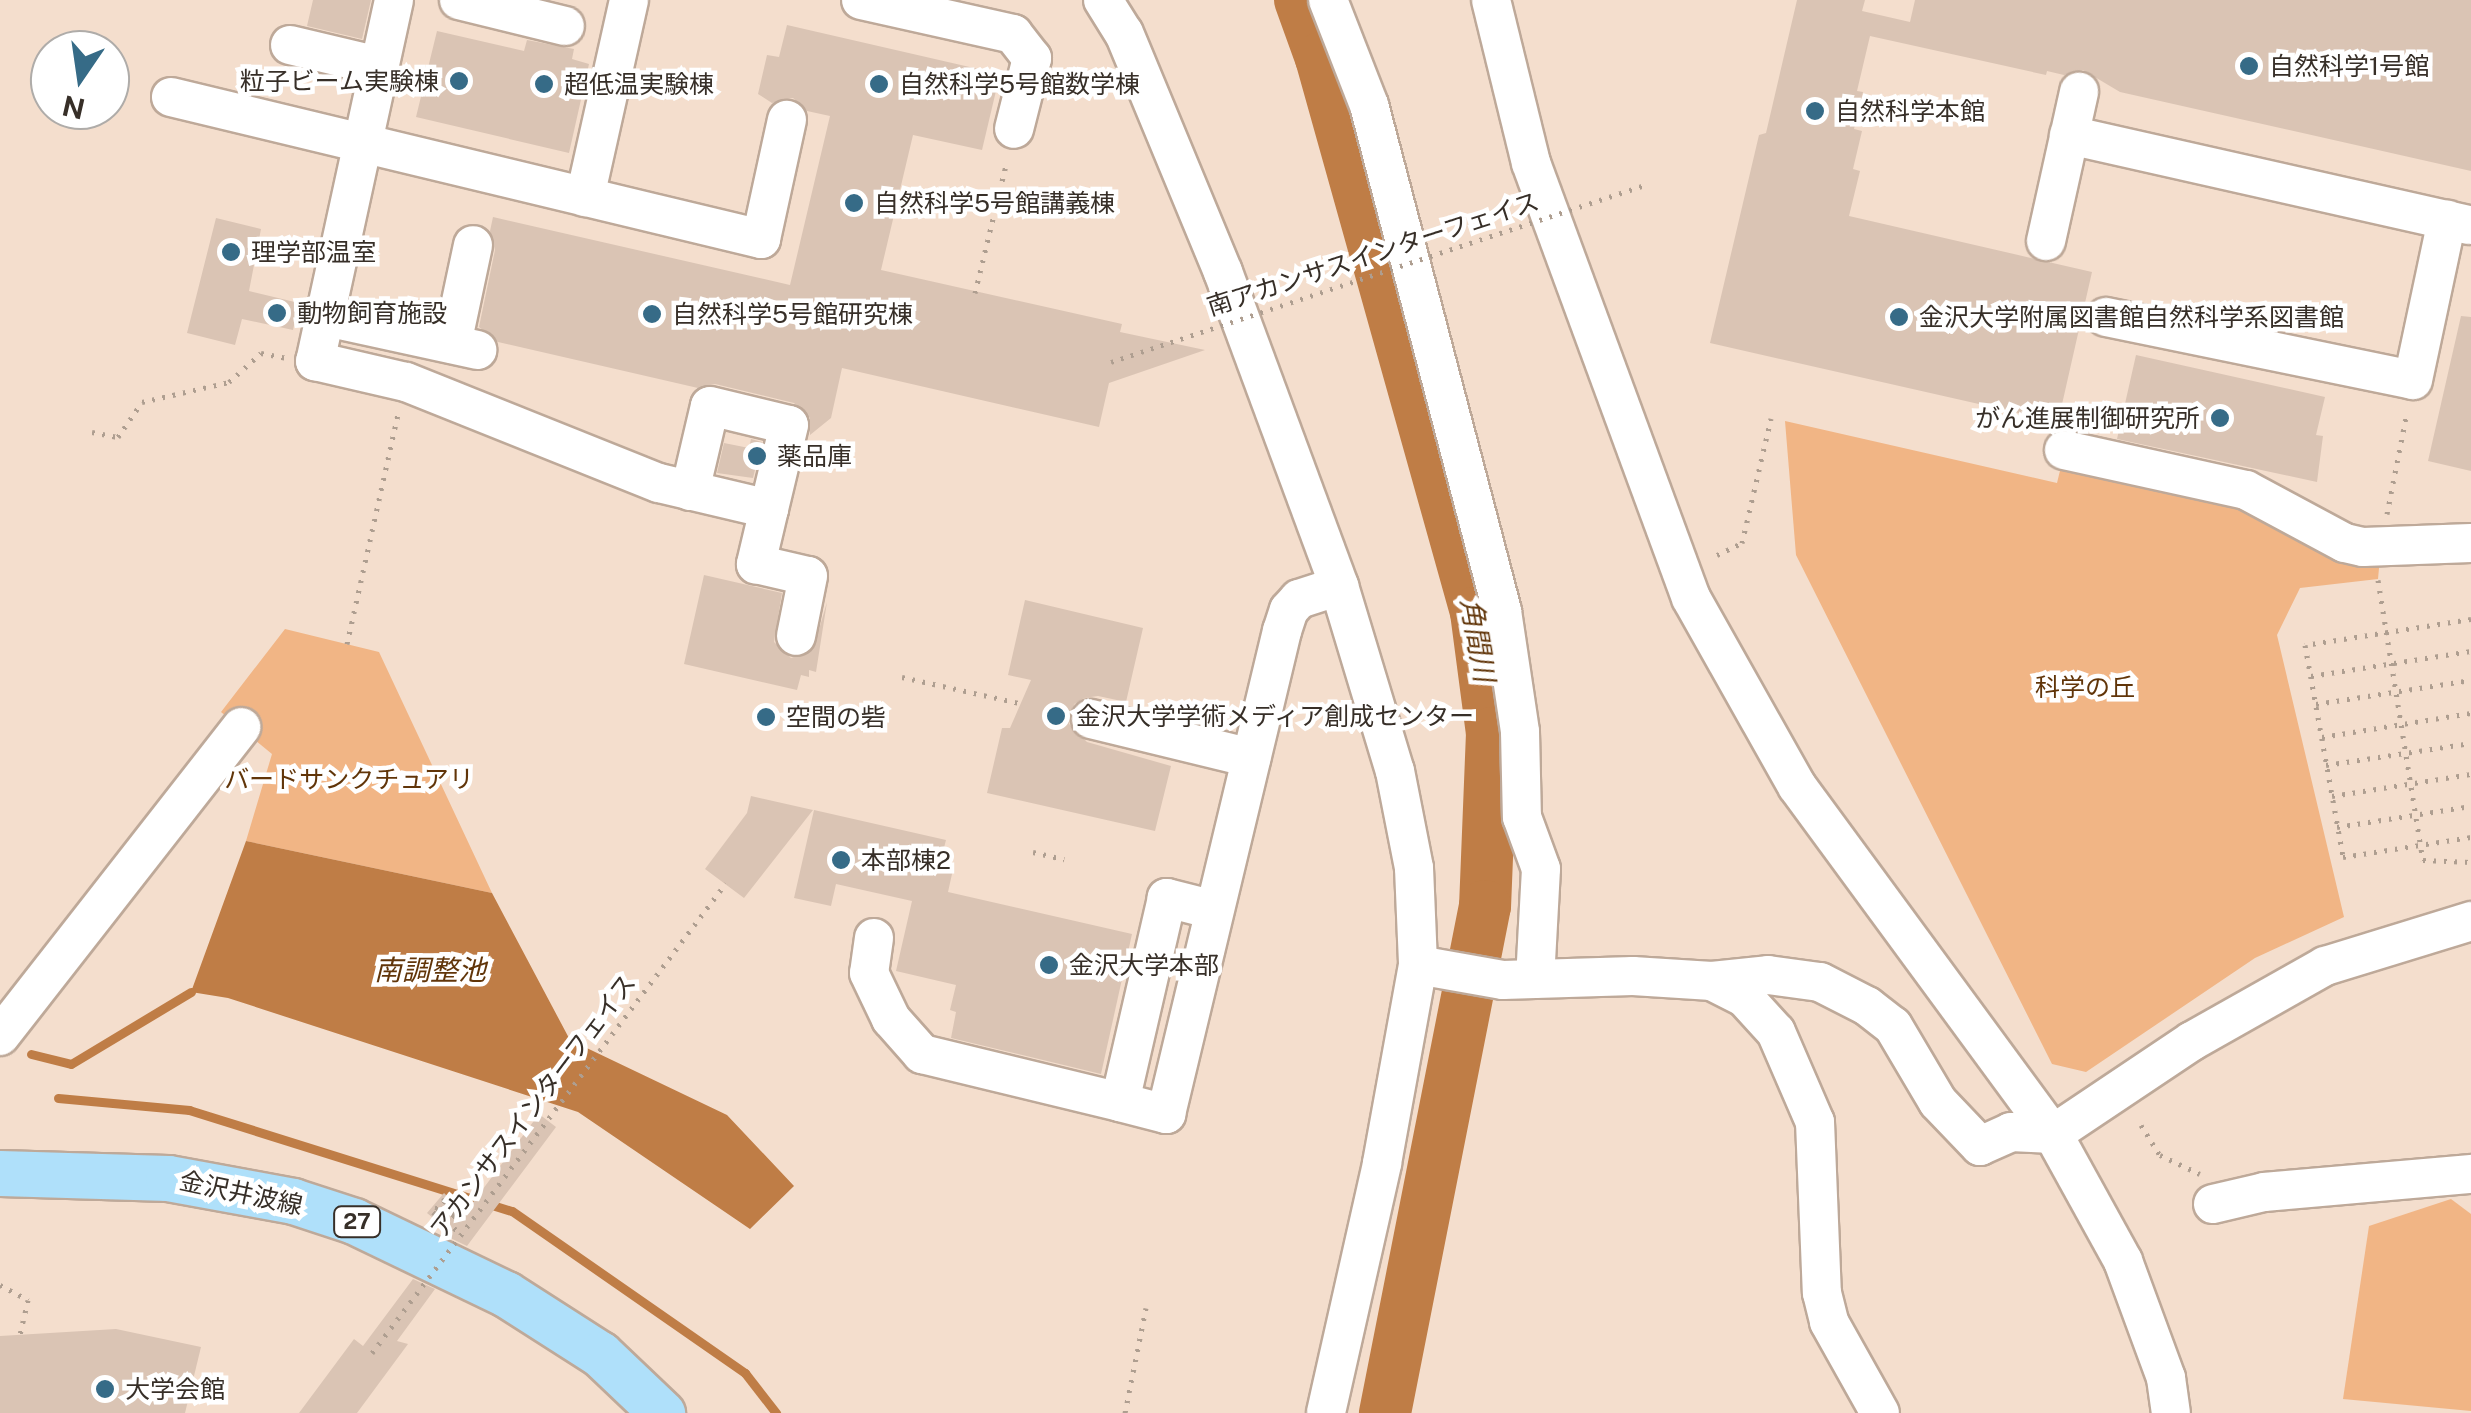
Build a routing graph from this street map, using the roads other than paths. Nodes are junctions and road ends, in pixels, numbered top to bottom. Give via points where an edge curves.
1 (394, 0) edge
2 (458, 0) edge
3 (629, 0) edge
4 (861, 0) edge
5 (1103, 0) edge
6 (1328, 0) edge
7 (1491, 0) edge
8 (565, 26) dead end
9 (290, 44) dead end
10 (380, 66) junction
11 (2079, 92) dead end
12 (171, 97) dead end
13 (787, 120) dead end
14 (1014, 128) road end
15 (2070, 134) junction
16 (362, 145) junction
17 (585, 197) junction
18 (2459, 223) edge
19 (2046, 240) dead end
20 (473, 245) dead end
21 (326, 317) junction
22 (2106, 318) dead end
23 (2064, 450) dead end
24 (690, 491) junction
25 (769, 509) junction
26 (2471, 543) edge
27 (1339, 586) junction
28 (796, 636) dead end
29 (1092, 719) dead end
30 (241, 728) dead end
31 (1251, 758) junction
32 (2471, 921) edge
33 (874, 938) dead end
34 (1436, 968) junction
35 (1519, 979) junction
36 (1712, 981) junction
37 (0, 1036) edge
38 (2053, 1134) junction
39 (0, 1173) edge
40 (2471, 1174) edge
41 (2206, 1189) road end
42 (662, 1413) edge
43 (1326, 1413) edge
44 (1880, 1413) edge
45 (2171, 1413) edge

1 - 10 street
2 - 8 street
3 - 17 street
4 - 14 street via 1013,34 1032,58
5 - 27 street via 1124,33 1223,272
6 - 35 street via 1368,106 1502,612 1520,732 1522,817 1541,869
7 - 38 street via 1531,163 1691,598 1797,786
9 - 10 street
10 - 16 street
11 - 15 street
12 - 16 street
13 - 17 street via 761,238
15 - 18 street
15 - 19 street
16 - 17 street
16 - 21 street
18 - 22 street via 2413,380
20 - 21 street via 464,347
21 - 24 street via 315,361 406,382
23 - 26 street via 2246,490 2346,543
24 - 25 street
24 - 25 street via 710,406 788,424
25 - 28 street via 756,564 808,576
27 - 31 street via 1289,610
27 - 34 street via 1395,772
29 - 31 street
30 - 37 street
31 - 33 street via 1166,1114 922,1054 890,1019 869,973
32 - 38 street via 2325,966 2192,1040
34 - 35 street
34 - 43 street via 1382,1164
35 - 36 street
36 - 38 street via 1768,975 1820,982 1893,1026 1938,1102 1980,1146 2011,1132
36 - 44 street via 1744,998 1776,1032 1815,1122 1822,1293 1830,1322
38 - 45 street via 2123,1261 2166,1378
39 - 42 main road, 金沢井波線 / 27 via 168,1178 294,1201 354,1221 506,1294 600,1354
40 - 41 street via 2264,1192

